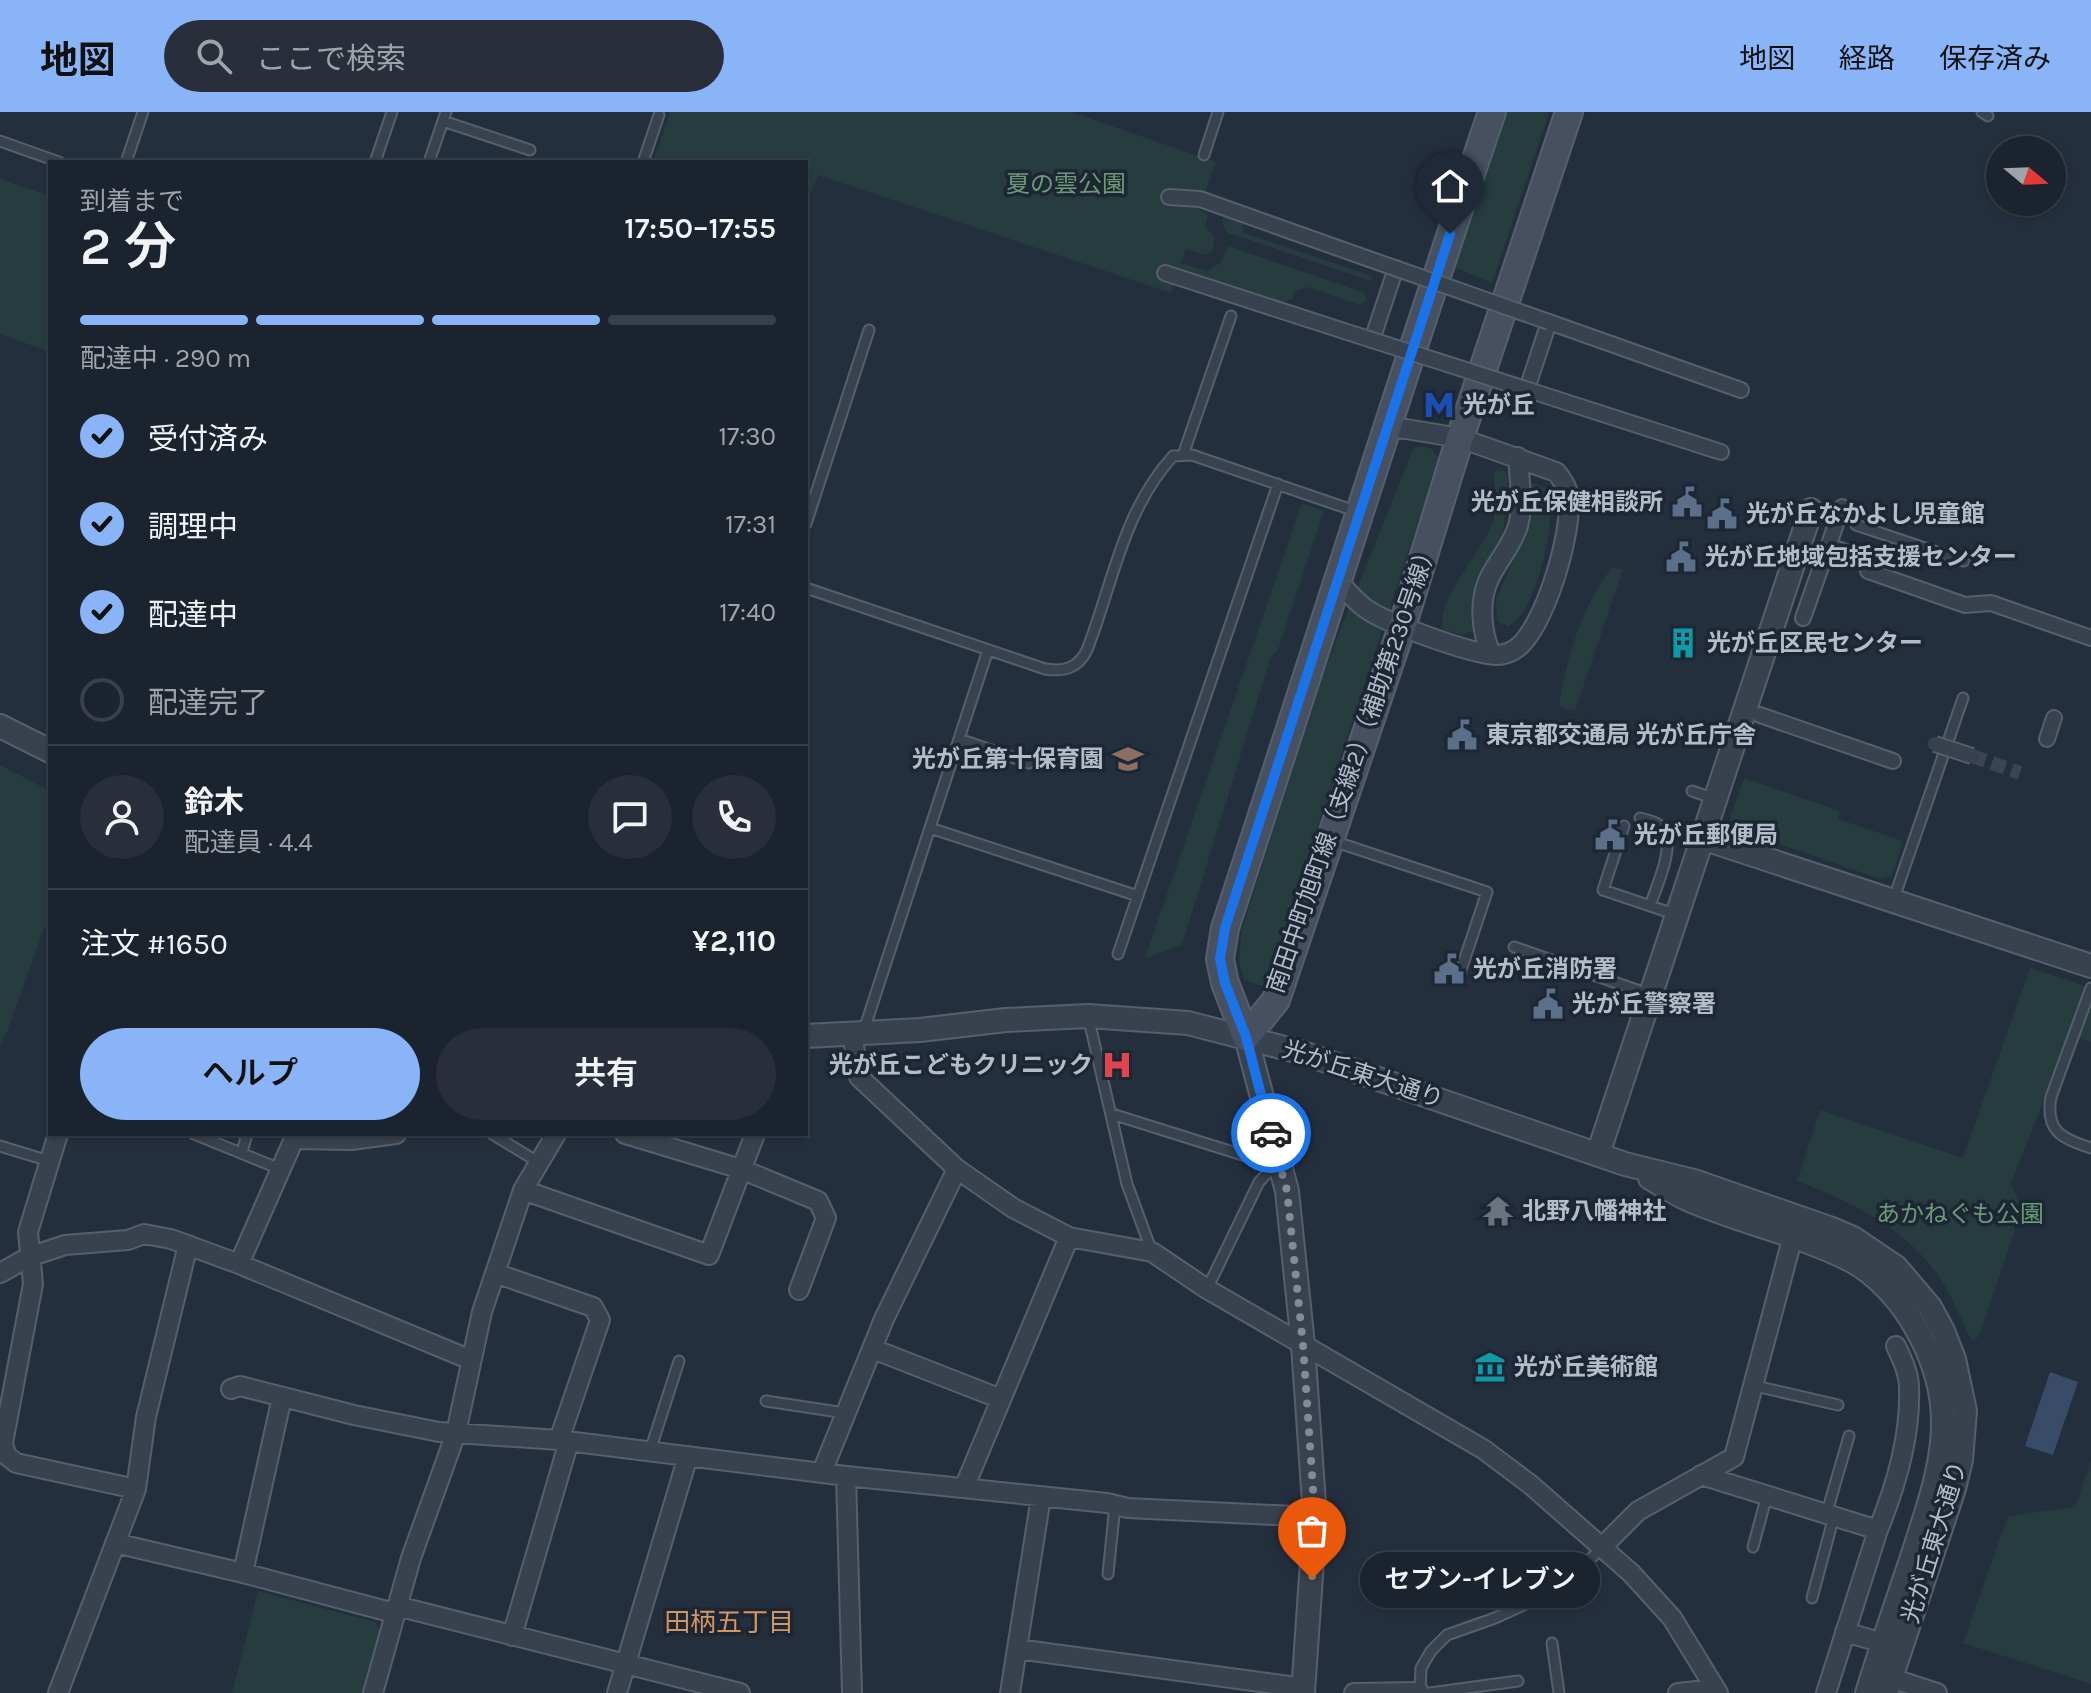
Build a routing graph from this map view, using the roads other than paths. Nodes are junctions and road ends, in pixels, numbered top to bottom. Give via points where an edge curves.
1 (143, 112) edge
2 (392, 112) edge
3 (1218, 112) edge
4 (1492, 112) edge
5 (1569, 112) edge
6 (659, 115) dead end
7 (445, 116) edge
8 (0, 141) edge
9 (530, 150) dead end
10 (1204, 155) dead end
11 (53, 160) edge
12 (127, 160) edge
13 (376, 160) edge
14 (430, 160) edge
15 (644, 160) edge
16 (1169, 197) dead end
17 (1396, 268) junction
18 (1165, 273) dead end
19 (1231, 316) dead end
20 (1549, 322) junction
21 (869, 330) dead end
22 (1372, 340) junction
23 (1527, 389) junction
24 (1741, 390) dead end
25 (1386, 428) junction
26 (1460, 438) junction
27 (1721, 452) dead end
28 (1183, 455) junction
29 (1518, 457) junction
30 (1278, 484) junction
31 (1842, 507) dead end
32 (1360, 513) junction
33 (1820, 513) dead end
34 (808, 518) edge
35 (1856, 525) dead end
36 (1829, 546) junction
37 (1964, 561) dead end
38 (1339, 582) junction
39 (808, 589) edge
40 (1803, 618) dead end
41 (1402, 627) junction
42 (2091, 638) edge
43 (988, 650) junction
44 (1491, 654) junction
45 (1963, 698) dead end
46 (1760, 715) dead end
47 (2054, 718) dead end
48 (0, 726) edge
49 (959, 739) junction
50 (2047, 739) dead end
51 (1935, 744) dead end
52 (48, 750) edge
53 (1972, 756) tunnel mouth
54 (1893, 761) dead end
55 (1029, 763) dead end
56 (1692, 791) dead end
57 (1715, 799) junction
58 (1640, 818) dead end
59 (1624, 826) dead end
60 (930, 828) junction
61 (1702, 838) junction
62 (1330, 840) junction
63 (1138, 896) junction
64 (1893, 901) junction
65 (1650, 906) junction
66 (1677, 915) junction
67 (1514, 947) dead end
68 (1118, 954) dead end
69 (2091, 966) edge
70 (1458, 979) dead end
71 (2091, 988) edge
72 (1651, 995) junction
73 (1088, 1016) junction
74 (858, 1033) junction
75 (808, 1036) edge
76 (1246, 1037) junction
77 (1112, 1114) junction
78 (57, 1136) edge
79 (199, 1136) edge
80 (246, 1136) edge
81 (381, 1136) edge
82 (495, 1136) edge
83 (555, 1136) edge
84 (632, 1136) edge
85 (754, 1136) edge
86 (0, 1146) edge
87 (2091, 1148) edge
88 (242, 1152) junction
89 (1598, 1154) junction
90 (49, 1161) junction
91 (1278, 1161) junction
92 (538, 1162) junction
93 (1625, 1164) junction
94 (280, 1169) junction
95 (741, 1169) junction
96 (957, 1169) junction
97 (523, 1190) junction
98 (1793, 1236) junction
99 (1069, 1237) junction
100 (188, 1245) junction
101 (1152, 1252) junction
102 (29, 1257) junction
103 (239, 1264) junction
104 (0, 1273) edge
105 (495, 1273) junction
106 (1207, 1289) junction
107 (799, 1290) dead end
108 (1303, 1345) junction
109 (1896, 1346) dead end
110 (873, 1349) junction
111 (471, 1360) junction
112 (679, 1361) dead end
113 (1751, 1385) junction
114 (1909, 1386) junction
115 (231, 1389) dead end
116 (1941, 1390) junction
117 (282, 1397) junction
118 (1001, 1399) junction
119 (766, 1401) dead end
120 (1838, 1405) dead end
121 (846, 1413) junction
122 (456, 1433) junction
123 (1849, 1436) dead end
124 (564, 1440) junction
125 (650, 1451) junction
126 (688, 1456) junction
127 (822, 1472) junction
128 (1701, 1475) junction
129 (846, 1476) junction
130 (964, 1488) junction
131 (136, 1489) junction
132 (1767, 1495) junction
133 (1041, 1497) junction
134 (1115, 1505) junction
135 (1831, 1514) junction
136 (1315, 1517) junction
137 (1878, 1530) junction
138 (115, 1543) junction
139 (1753, 1547) dead end
140 (1601, 1548) junction
141 (243, 1573) junction
142 (1108, 1574) dead end
143 (1812, 1598) dead end
144 (395, 1610) junction
145 (1845, 1632) junction
146 (512, 1636) junction
147 (1552, 1643) dead end
148 (1883, 1643) junction
149 (1017, 1649) junction
150 (626, 1665) junction
151 (1518, 1681) dead end
152 (1888, 1686) edge
153 (1303, 1690) edge
154 (1716, 1691) edge
155 (58, 1693) edge
156 (373, 1693) edge
157 (617, 1693) edge
158 (740, 1693) edge
159 (852, 1693) edge
160 (1010, 1693) edge
161 (1354, 1693) edge
162 (1421, 1693) edge
163 (1430, 1693) edge
164 (1559, 1693) edge
165 (1678, 1693) edge
166 (1826, 1693) edge
167 (1867, 1693) edge
168 (1937, 1693) edge

1 - 12 lane
2 - 13 lane
3 - 10 lane
4 - 25 main road, 南田中町旭町線（支線2）（補助第230号線）
5 - 26 main road, 南田中町旭町線（支線2）（補助第230号線）
6 - 15 lane
7 - 9 lane
7 - 14 lane
8 - 11 lane
16 - 17 street, bridge via 1200,199
17 - 20 street, bridge
17 - 22 street
18 - 22 street, bridge
19 - 28 lane
20 - 23 street
20 - 24 street
21 - 34 lane
22 - 23 street, bridge
23 - 27 street, bridge
25 - 26 street
25 - 32 main road, 南田中町旭町線（支線2）（補助第230号線）
26 - 29 street
26 - 41 main road, 南田中町旭町線（支線2）（補助第230号線）
28 - 30 lane
28 - 43 lane via 1173,456 1157,475 1133,515 1081,662 1061,671
29 - 44 street via 1518,524 1489,578 1484,601 1483,628
29 - 44 street via 1556,472 1568,494 1569,511 1538,623 1515,649
30 - 32 lane
30 - 63 lane
31 - 36 street
32 - 38 main road, 南田中町旭町線（支線2）（補助第230号線）
33 - 57 street
35 - 37 lane
36 - 40 street
36 - 42 street via 1871,561 1868,571 1965,605 1991,603
38 - 41 street via 1366,609
38 - 76 main road, 南田中町旭町線（支線2）（補助第230号線） via 1225,928 1220,959
39 - 43 lane
41 - 44 street
41 - 62 main road, 南田中町旭町線（支線2）（補助第230号線）
43 - 49 lane
45 - 64 lane
46 - 54 street
47 - 50 street
48 - 52 street
49 - 55 lane
49 - 60 lane
51 - 53 street, bridge
56 - 57 lane
57 - 61 street
58 - 65 lane via 1659,825 1668,840
59 - 65 lane via 1603,890
60 - 63 lane
60 - 74 lane
61 - 64 street
61 - 66 street
62 - 70 lane via 1487,892
62 - 76 main road, 南田中町旭町線（支線2）（補助第230号線） via 1276,1000
63 - 68 lane
64 - 69 street
65 - 66 lane
66 - 72 street
67 - 72 lane
71 - 87 lane via 2049,1111 2055,1131
72 - 89 street
73 - 74 street, 光が丘東大通り
73 - 76 street, 光が丘東大通り via 1188,1023
73 - 77 lane
74 - 75 street, 光が丘東大通り
74 - 96 street via 859,1077
76 - 89 street, 光が丘東大通り
76 - 91 street
77 - 91 lane via 1252,1158
77 - 101 lane via 1127,1184
78 - 90 street
79 - 88 lane
80 - 88 lane
81 - 94 street via 294,1139
82 - 92 lane
83 - 92 street
84 - 95 street
85 - 95 street
86 - 90 lane
88 - 94 lane
89 - 93 street, 光が丘東大通り
90 - 102 street via 28,1232
91 - 106 lane via 1259,1182
91 - 108 street via 1287,1191
92 - 97 street
93 - 98 street, 光が丘東大通り via 1687,1199
93 - 152 street, 光が丘東大通り via 1694,1181 1853,1238 1896,1267 1943,1331 1965,1411 1961,1460
94 - 103 street
95 - 97 street via 709,1255
95 - 107 street via 818,1201 826,1218
96 - 99 street via 1013,1208
96 - 110 street
97 - 105 street
98 - 113 street
98 - 116 street, 光が丘東大通り via 1843,1256 1877,1279 1920,1335
99 - 101 street
99 - 118 street
100 - 102 street via 144,1234 65,1245
100 - 103 street
100 - 131 street via 146,1417
101 - 106 street
102 - 104 street
102 - 131 street via 33,1284 4,1439 6,1455 16,1463
103 - 111 street
105 - 111 street
105 - 124 street via 593,1307 600,1320
106 - 108 street
108 - 136 street
108 - 140 street via 1483,1449
109 - 114 street
110 - 118 street
110 - 121 street
111 - 122 street
112 - 125 lane
113 - 120 lane
113 - 128 street via 1734,1457
114 - 116 street
114 - 137 street via 1900,1469
115 - 117 street via 240,1386
116 - 148 street, 光が丘東大通り via 1941,1463
117 - 122 street
117 - 141 street
118 - 130 street
119 - 121 lane
121 - 127 street
122 - 124 street
122 - 144 street
123 - 135 lane
124 - 125 street
124 - 146 street
125 - 126 street
126 - 127 street
126 - 150 street
127 - 129 street
128 - 132 street
128 - 140 street via 1638,1511
129 - 130 street
129 - 159 street
130 - 133 street
131 - 138 street
132 - 135 street
132 - 139 lane
133 - 134 street
133 - 149 street
134 - 136 street
134 - 142 lane
135 - 137 street
135 - 143 lane
136 - 153 street
137 - 145 street
138 - 141 street
138 - 155 street
140 - 154 street via 1672,1618
140 - 162 lane via 1548,1594 1447,1635 1421,1668
141 - 144 street
144 - 146 street
144 - 156 street
145 - 148 street
145 - 166 street
146 - 150 street
147 - 164 lane
148 - 167 street, 光が丘東大通り
149 - 153 street
149 - 160 street
150 - 157 street
150 - 158 street
151 - 163 lane
152 - 168 street
154 - 165 street
161 - 162 street

